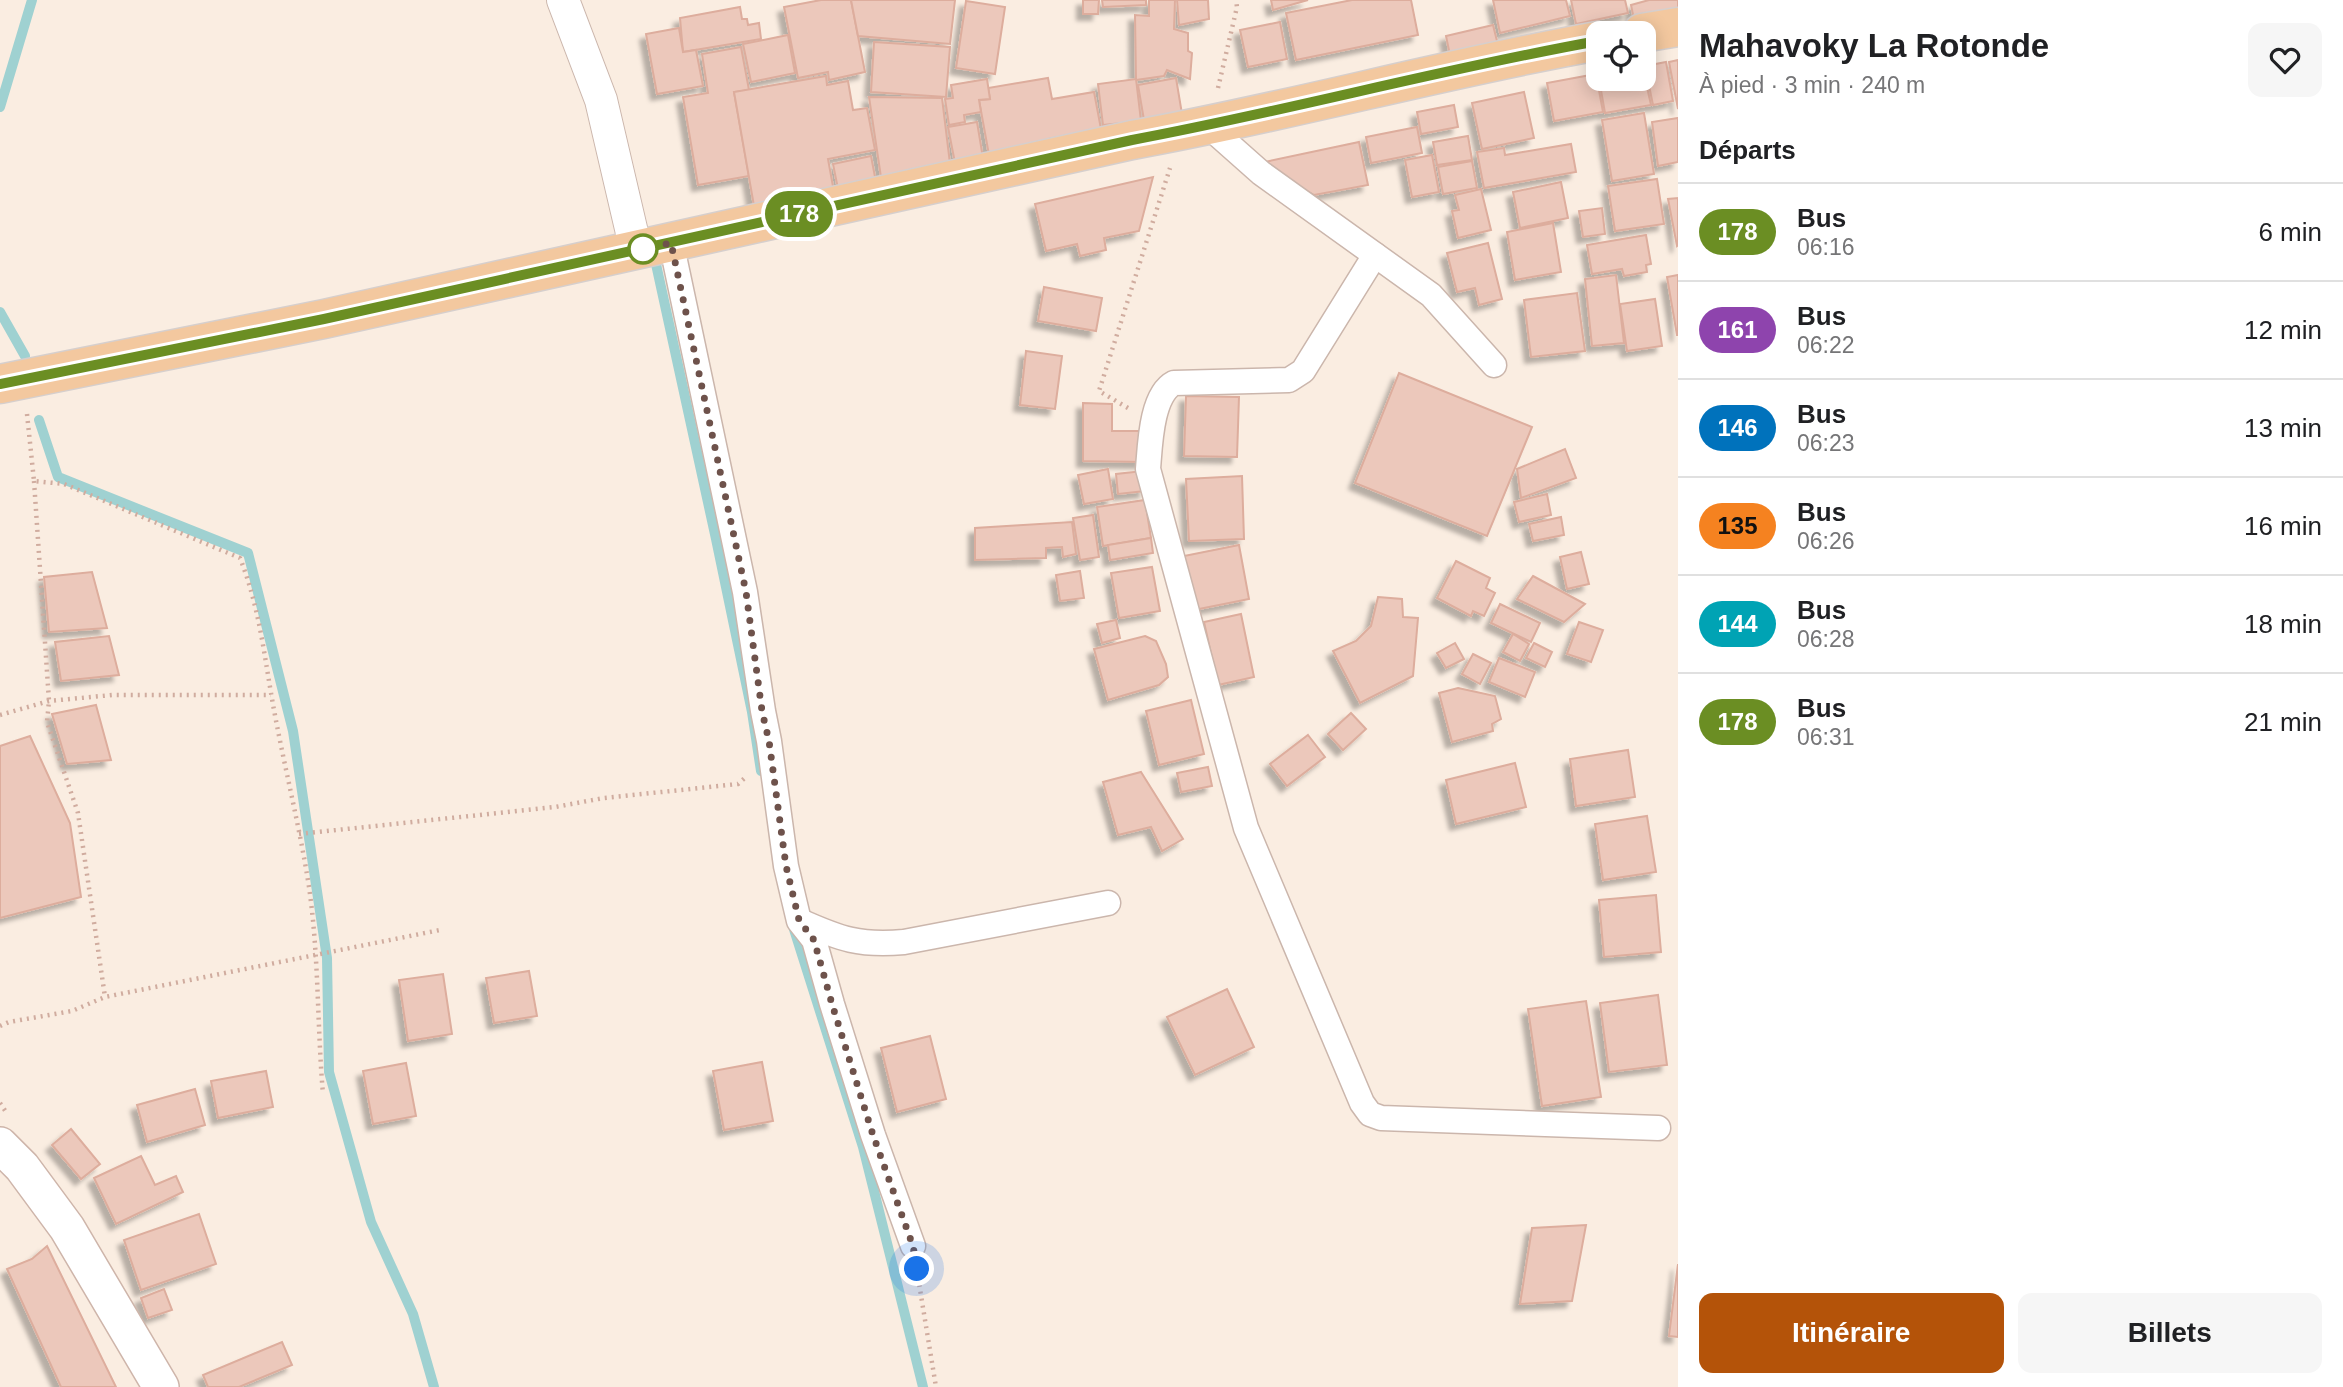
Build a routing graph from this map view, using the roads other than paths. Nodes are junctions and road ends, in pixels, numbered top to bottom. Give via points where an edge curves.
1 (563, 0) edge
2 (1678, 27) edge
3 (1656, 31) edge
4 (1586, 43) edge
5 (1208, 126) junction
6 (653, 246) junction
7 (1376, 255) junction
8 (1494, 365) dead end
9 (11, 382) edge
10 (1108, 904) dead end
11 (799, 920) junction
12 (1658, 1128) dead end
13 (0, 1145) edge
14 (913, 1246) road end
15 (161, 1387) edge

1 - 6 street
2 - 3 main road
4 - 5 main road
5 - 6 main road
5 - 7 street via 1261,173
6 - 9 main road
6 - 11 street via 746,592 786,866
7 - 8 street via 1431,295
7 - 12 street via 1297,377 1174,383 1162,394 1153,423 1148,469 1246,828 1370,1114
10 - 11 street via 874,945 850,941
11 - 14 street via 814,940 873,1135
13 - 15 main road via 67,1228

